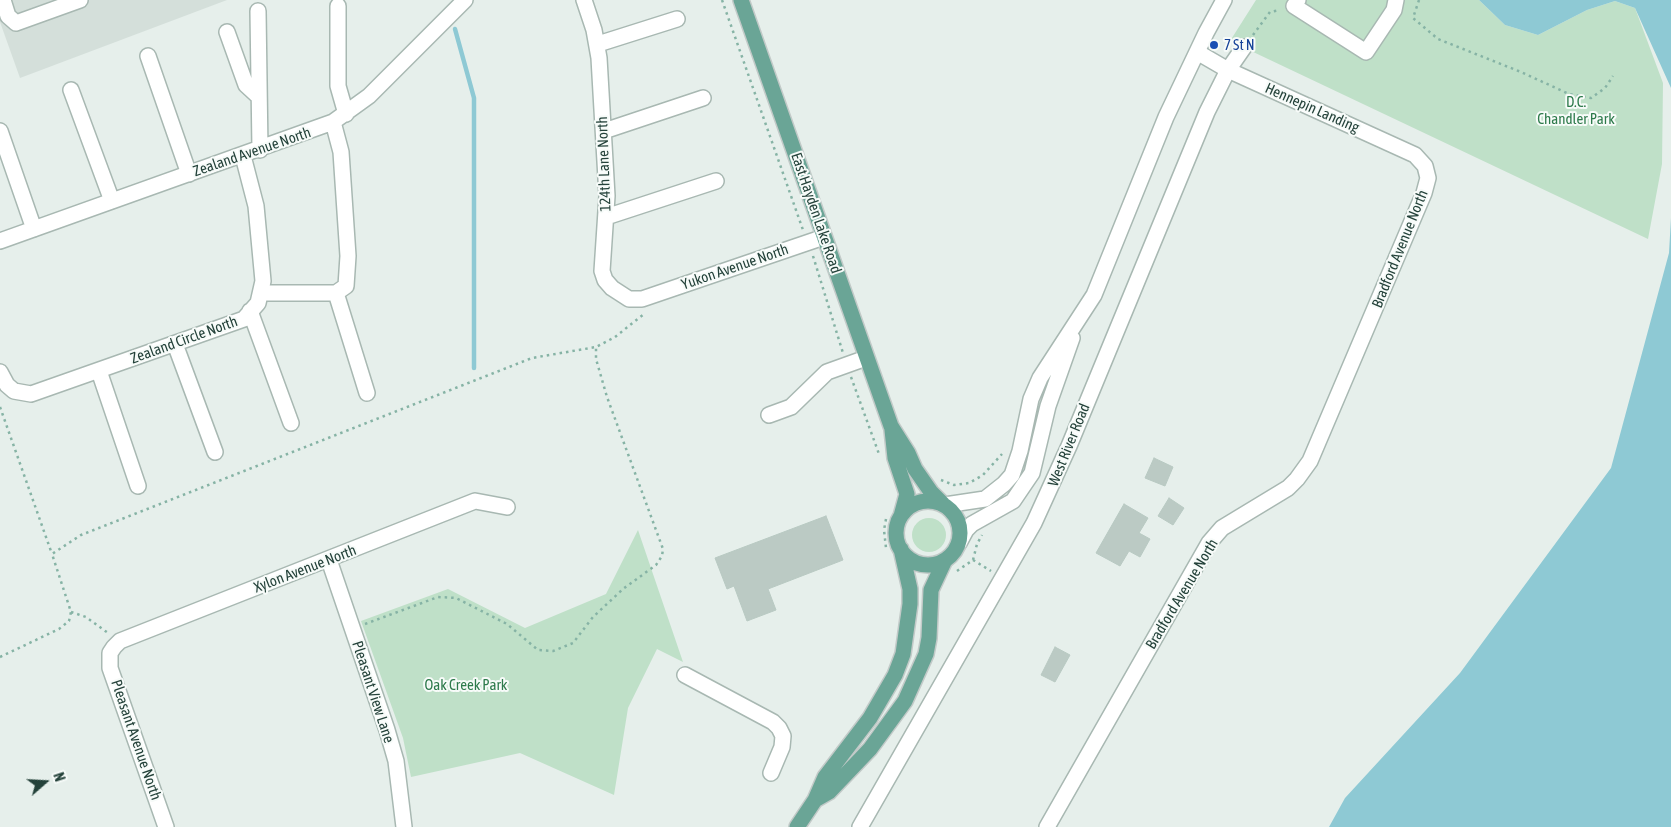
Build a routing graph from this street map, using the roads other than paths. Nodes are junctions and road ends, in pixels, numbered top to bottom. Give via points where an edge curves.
1 (2, 0) edge
2 (80, 0) edge
3 (465, 0) edge
4 (584, 0) edge
5 (741, 0) edge
6 (1224, 0) edge
7 (1396, 0) edge
8 (1296, 3) edge
9 (338, 6) dead end
10 (258, 12) dead end
11 (677, 19) dead end
12 (227, 32) dead end
13 (598, 44) junction
14 (1244, 46) road end
15 (1197, 52) junction
16 (148, 56) dead end
17 (1228, 70) junction
18 (72, 90) dead end
19 (259, 97) junction
20 (702, 98) dead end
21 (346, 114) junction
22 (333, 122) junction
23 (0, 130) edge
24 (604, 131) junction
25 (260, 150) junction
26 (243, 156) junction
27 (1425, 166) joint
28 (189, 174) junction
29 (716, 181) dead end
30 (112, 201) junction
31 (606, 217) junction
32 (34, 229) junction
33 (824, 237) junction
34 (0, 241) edge
35 (336, 293) junction
36 (261, 294) junction
37 (647, 297) joint
38 (250, 311) junction
39 (1075, 327) junction
40 (175, 344) junction
41 (866, 358) junction
42 (99, 370) junction
43 (0, 372) edge
44 (367, 393) dead end
45 (769, 415) dead end
46 (290, 423) dead end
47 (891, 426) junction
48 (215, 452) dead end
49 (138, 486) dead end
50 (944, 505) junction
51 (507, 507) dead end
52 (894, 516) junction
53 (959, 544) junction
54 (895, 552) junction
55 (329, 560) junction
56 (945, 560) junction
57 (110, 653) joint
58 (684, 675) dead end
59 (771, 773) dead end
60 (815, 800) junction
61 (166, 827) edge
62 (404, 827) edge
63 (797, 827) edge
64 (860, 827) edge
65 (1047, 827) edge

1 - 2 street via 8,16 16,24
3 - 21 street, Zealand Avenue North via 369,96
4 - 13 street, 124th Lane North
5 - 33 main road, East Hayden Lake Road
6 - 15 street, West River Road
7 - 8 street via 1394,10 1366,52
9 - 21 street via 338,86
10 - 19 street
11 - 13 street
12 - 19 street via 246,85
13 - 24 street, 124th Lane North
14 - 17 street, West River Road
15 - 17 street, Hennepin Landing
15 - 39 street, West River Road via 1166,117 1109,263
16 - 28 street
17 - 27 street, Hennepin Landing via 1415,155
17 - 64 street, West River Road via 1169,199 1051,489
18 - 30 street
19 - 25 street
20 - 24 street
21 - 22 street, Zealand Avenue North
22 - 25 street, Zealand Avenue North
22 - 35 street via 341,152 348,256 346,286
23 - 32 street
24 - 31 street, 124th Lane North
25 - 26 street, Zealand Avenue North
26 - 28 street, Zealand Avenue North
26 - 36 street via 256,206 263,281
27 - 65 street, Bradford Avenue North via 1428,178 1424,192 1310,461 1288,488 1240,515 1209,543
28 - 30 street, Zealand Avenue North
29 - 31 street
30 - 32 street, Zealand Avenue North
31 - 37 street, 124th Lane North via 602,258 605,280 629,299
32 - 34 street, Zealand Avenue North
33 - 37 street, Yukon Avenue North
33 - 41 main road, East Hayden Lake Road
35 - 36 street
35 - 44 street
36 - 38 street, Zealand Circle North
38 - 40 street, Zealand Circle North via 244,318
38 - 46 street
39 - 50 street, West River Road via 1040,378 1026,416 1016,464 1008,480 985,499
39 - 53 street, West River Road via 1048,406 1032,473 1013,501 972,524
40 - 42 street, Zealand Circle North
40 - 48 street
41 - 45 street via 827,372 791,407
41 - 47 main road, East Hayden Lake Road
42 - 43 street, Zealand Circle North via 42,391 22,394 7,385
42 - 49 street
47 - 50 main road, East Hayden Lake Road via 914,468
47 - 52 main road, East Hayden Lake Road via 907,494
50 - 52 main road via 924,501
50 - 53 main road via 957,520
51 - 55 street, Xylon Avenue North via 475,502
52 - 54 main road
53 - 56 main road via 954,554
54 - 56 main road via 922,564
54 - 60 main road via 910,588 908,628 901,661 886,694 825,777
55 - 57 street, Xylon Avenue North via 120,641
55 - 62 street, Pleasant View Lane via 396,761
56 - 60 main road via 931,590 926,654 905,701 870,748 830,792
57 - 61 street, Pleasant Avenue North via 110,668
58 - 59 street via 779,728 783,736 782,747
60 - 63 main road

